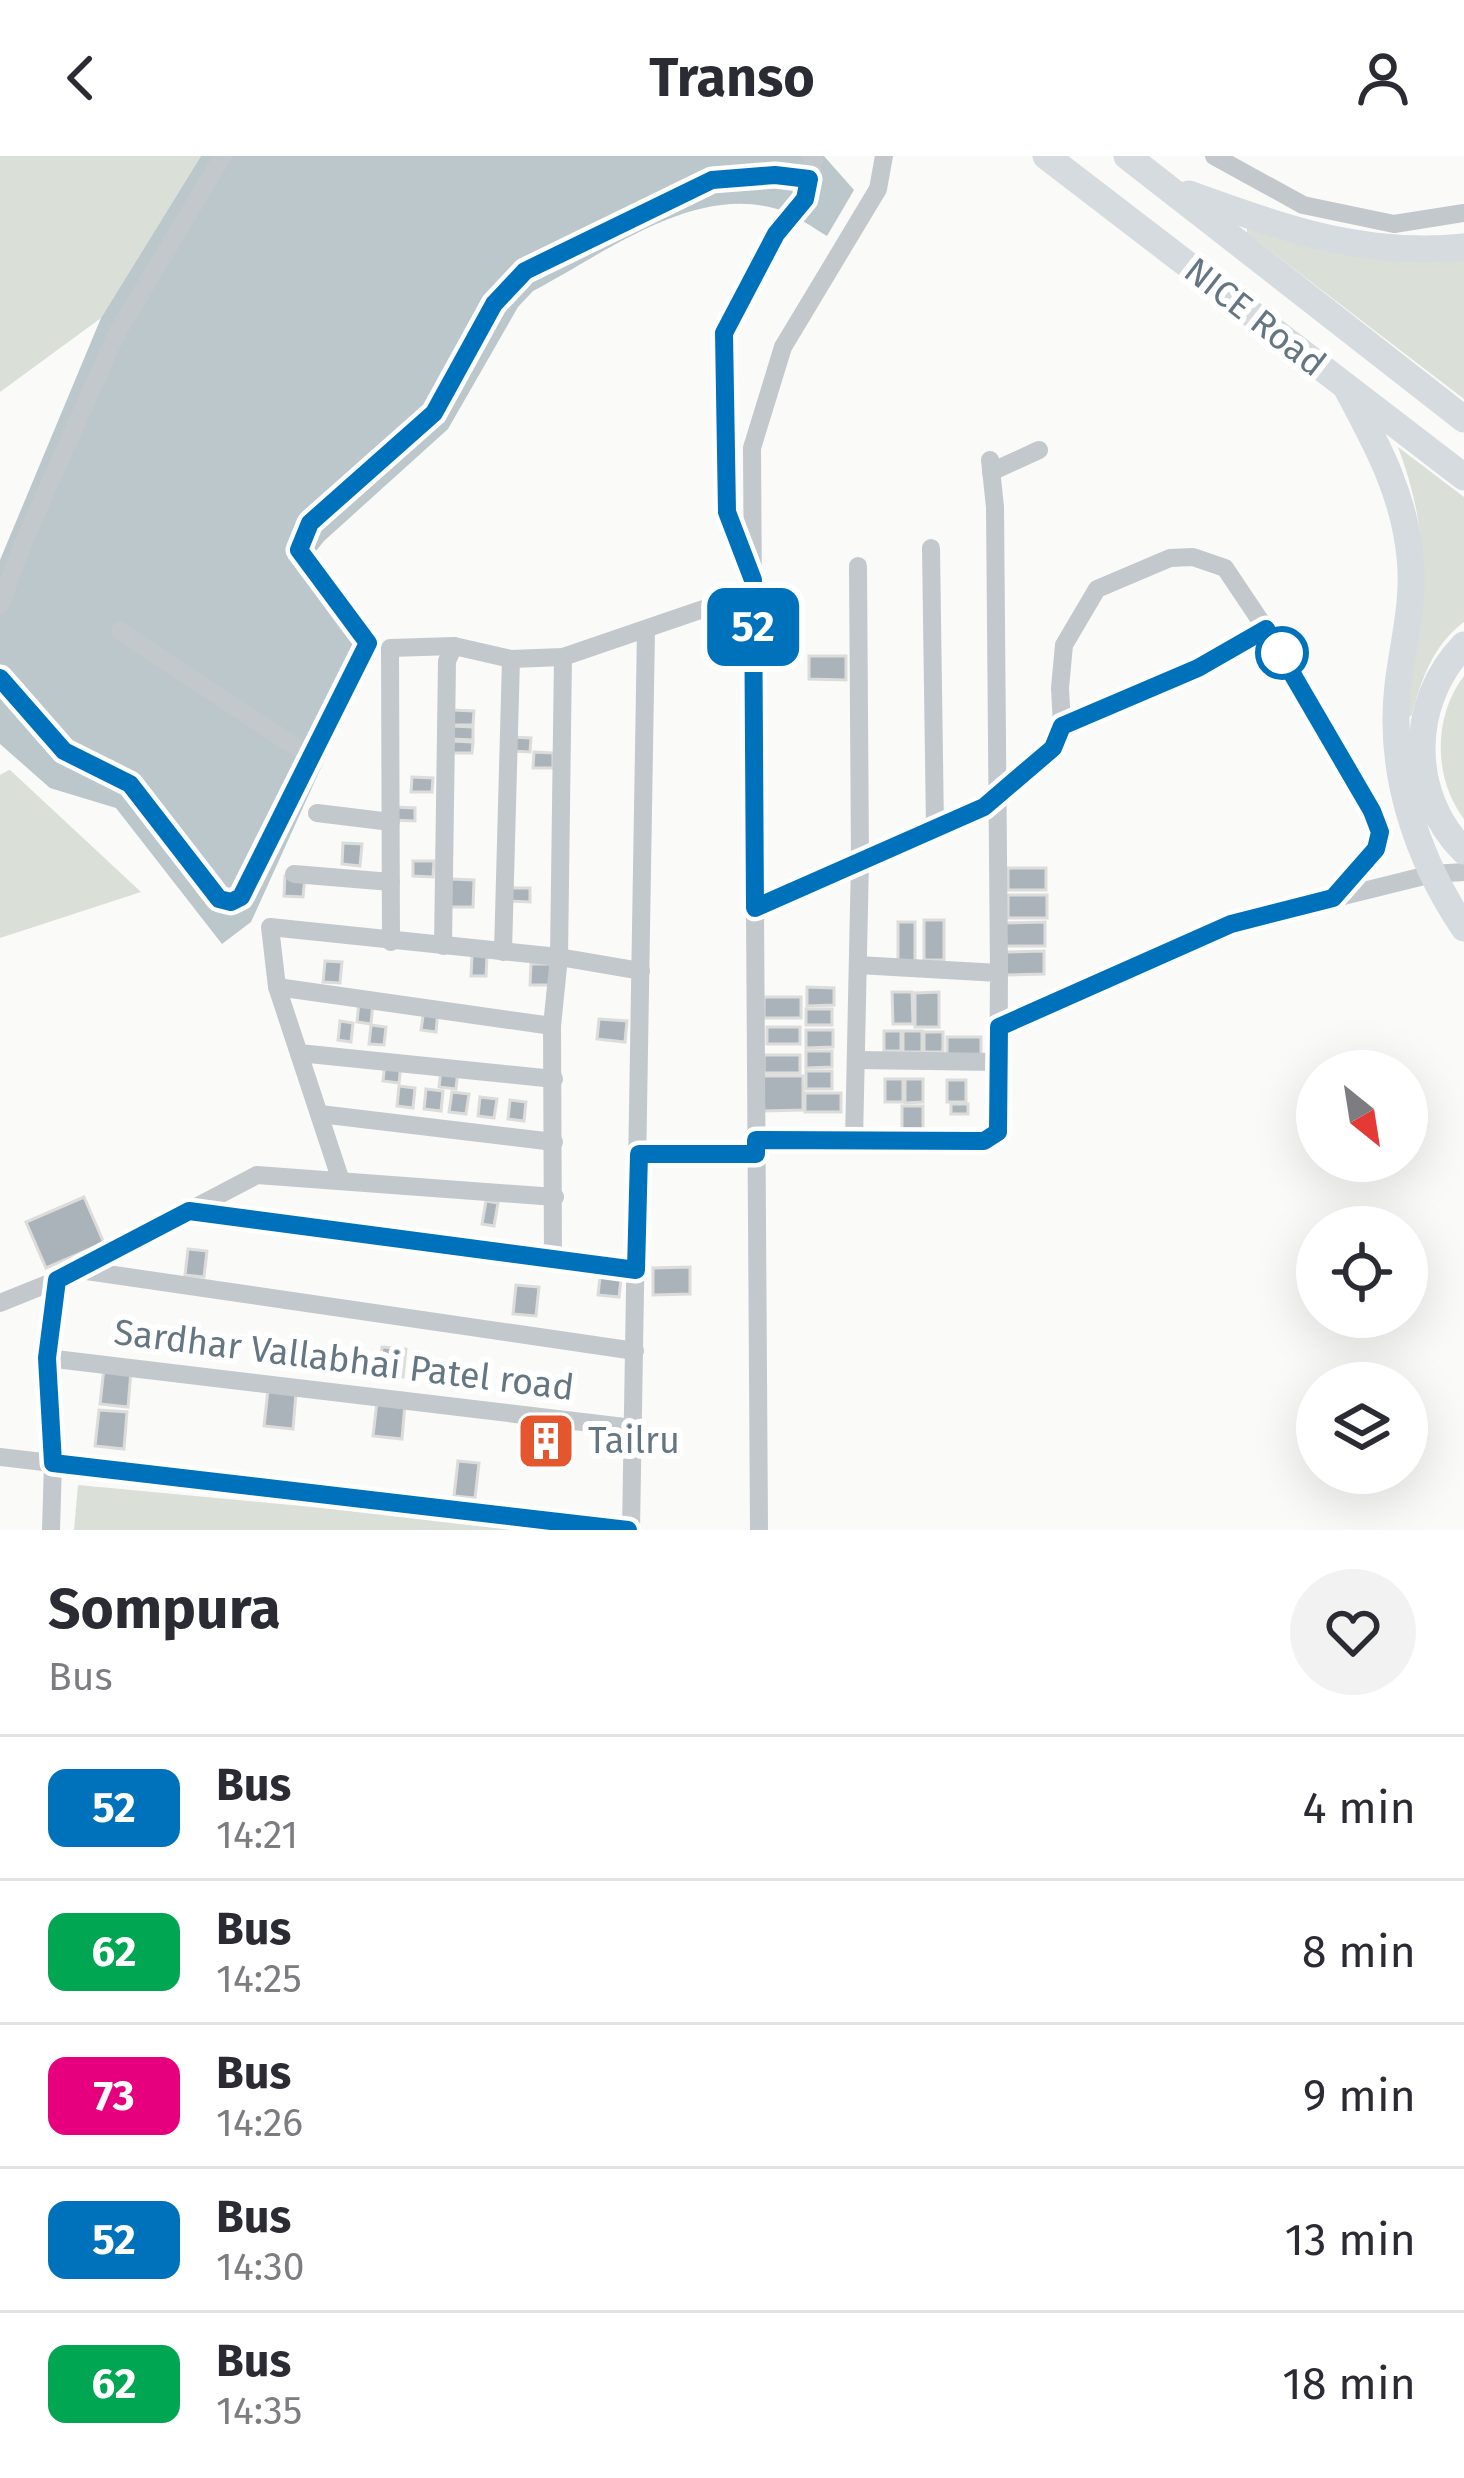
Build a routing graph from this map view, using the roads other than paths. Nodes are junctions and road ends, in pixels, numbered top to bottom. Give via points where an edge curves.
1 (223, 156) edge
2 (811, 156) edge
3 (884, 156) edge
4 (1046, 156) edge
5 (1127, 156) edge
6 (1214, 156) edge
7 (809, 179) junction
8 (1168, 187) junction
9 (1464, 213) edge
10 (1464, 247) edge
11 (1346, 387) junction
12 (1464, 419) edge
13 (1039, 451) dead end
14 (1464, 477) edge
15 (931, 548) dead end
16 (858, 566) dead end
17 (753, 586) junction
18 (0, 605) edge
19 (646, 629) junction
20 (1266, 629) junction
21 (119, 631) dead end
22 (454, 646) junction
23 (1464, 646) edge
24 (563, 656) junction
25 (511, 659) junction
26 (0, 678) edge
27 (1062, 726) junction
28 (311, 758) junction
29 (995, 797) junction
30 (316, 813) dead end
31 (391, 822) junction
32 (935, 828) junction
33 (1464, 851) edge
34 (860, 860) junction
35 (1464, 872) edge
36 (294, 874) dead end
37 (1432, 874) junction
38 (391, 882) junction
39 (1333, 898) junction
40 (755, 908) junction
41 (1464, 928) edge
42 (392, 941) junction
43 (443, 946) junction
44 (503, 952) junction
45 (559, 957) junction
46 (858, 965) junction
47 (641, 971) junction
48 (999, 973) junction
49 (277, 987) junction
50 (552, 1026) junction
51 (999, 1027) junction
52 (299, 1053) junction
53 (856, 1060) junction
54 (998, 1062) junction
55 (554, 1079) junction
56 (320, 1114) junction
57 (854, 1141) junction
58 (554, 1142) junction
59 (756, 1147) junction
60 (639, 1154) junction
61 (341, 1181) junction
62 (555, 1197) junction
63 (189, 1211) junction
64 (554, 1261) junction
65 (80, 1270) junction
66 (636, 1270) junction
67 (57, 1280) junction
68 (0, 1303) edge
69 (634, 1351) junction
70 (47, 1358) junction
71 (633, 1429) junction
72 (0, 1457) edge
73 (53, 1463) junction
74 (51, 1530) edge
75 (629, 1530) edge
76 (759, 1530) edge

1 - 18 street via 117,333
2 - 7 street
3 - 17 street via 878,189 783,347 758,428
4 - 11 highway, NICE Road
5 - 8 highway, NICE Road
6 - 9 street via 1303,205 1394,224
7 - 17 street via 805,199 776,234 724,333 727,512
7 - 28 street via 712,180 525,271 494,304 434,413 310,523 299,550 368,643
8 - 10 highway via 1350,245
8 - 12 highway, NICE Road
11 - 14 highway, NICE Road
11 - 37 highway via 1384,456 1405,520 1410,608 1395,733
13 - 29 street via 991,466
15 - 32 street
16 - 34 street
17 - 19 street
17 - 40 street
19 - 24 street
19 - 47 street
20 - 27 street via 1198,668
20 - 27 street via 1225,568 1193,556 1115,580 1097,589 1064,645
20 - 39 street via 1380,832 1376,849
21 - 28 street
22 - 25 street
22 - 31 street via 390,648
22 - 43 street via 447,661
23 - 33 highway via 1433,693 1421,752 1427,796
24 - 25 street
24 - 45 street
25 - 44 street
26 - 28 street via 64,751 130,784 219,899 241,897
27 - 29 street via 1053,748
29 - 32 street
29 - 48 street
30 - 31 street
31 - 38 street
32 - 34 street
34 - 40 street
34 - 46 street
35 - 37 street
36 - 38 street
37 - 39 street
37 - 41 highway
38 - 42 street
39 - 51 street via 1231,924
40 - 59 street
42 - 43 street
42 - 49 street via 270,927
43 - 44 street
44 - 45 street
45 - 47 street
45 - 50 street
46 - 48 street
46 - 53 street
47 - 60 street
48 - 51 street
49 - 50 street
49 - 52 street
50 - 55 street
51 - 54 street
52 - 55 street
52 - 56 street
53 - 54 street
53 - 57 street
54 - 57 street via 998,1132 984,1141
55 - 58 street
56 - 58 street
56 - 61 street
57 - 59 street
58 - 62 street
59 - 60 street
59 - 76 street
60 - 66 street
61 - 62 street
61 - 63 street via 257,1174
62 - 64 street
63 - 64 street
63 - 65 street
64 - 66 street
65 - 67 street
65 - 69 street
66 - 69 street
67 - 68 street
67 - 70 street
69 - 71 street
70 - 71 street, Sardhar Vallabhai Patel road
70 - 73 street
71 - 75 street
72 - 73 street
73 - 74 street
73 - 75 street

